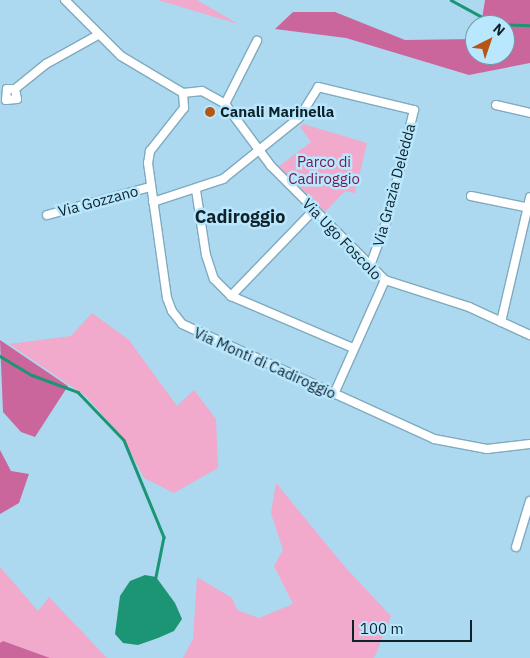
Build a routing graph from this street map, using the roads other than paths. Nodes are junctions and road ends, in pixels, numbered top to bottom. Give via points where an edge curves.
1 (65, 0) edge
2 (98, 35) junction
3 (257, 41) dead end
4 (15, 89) dead end
5 (183, 93) junction
6 (225, 104) junction
7 (496, 105) dead end
8 (530, 113) edge
9 (259, 151) junction
10 (150, 187) junction
11 (196, 190) junction
12 (471, 196) dead end
13 (530, 197) edge
14 (153, 202) junction
15 (529, 208) edge
16 (314, 210) junction
17 (47, 215) dead end
18 (370, 266) junction
19 (385, 280) junction
20 (230, 296) junction
21 (501, 322) junction
22 (530, 335) edge
23 (353, 348) junction
24 (334, 394) junction
25 (530, 444) edge
26 (530, 501) edge
27 (516, 547) dead end

1 - 2 street
2 - 4 street via 46,64
2 - 5 street via 127,60
3 - 6 street
5 - 6 street via 202,91
5 - 10 street, Via Monti di Cadiroggio via 184,108 150,150
6 - 9 street, Via Ugo Foscolo
7 - 8 street
9 - 11 street via 223,179
9 - 16 street, Via Ugo Foscolo
9 - 18 street, Via Grazia Deledda via 299,118 318,87 414,110 388,216
10 - 14 street, Via Monti di Cadiroggio
10 - 17 street, Via Gozzano
11 - 14 street
11 - 20 street via 208,263 214,279
12 - 15 street
13 - 15 street
14 - 24 street, Via Monti di Cadiroggio via 167,298 182,324
15 - 21 street
16 - 18 street, Via Ugo Foscolo
16 - 20 street
18 - 19 street, Via Ugo Foscolo
19 - 21 street via 462,305
19 - 23 street, Via Ugo Foscolo
20 - 23 street
21 - 22 street
23 - 24 street, Via Ugo Foscolo
24 - 25 street, Via Monti di Cadiroggio via 434,439 455,445 487,449
26 - 27 street

